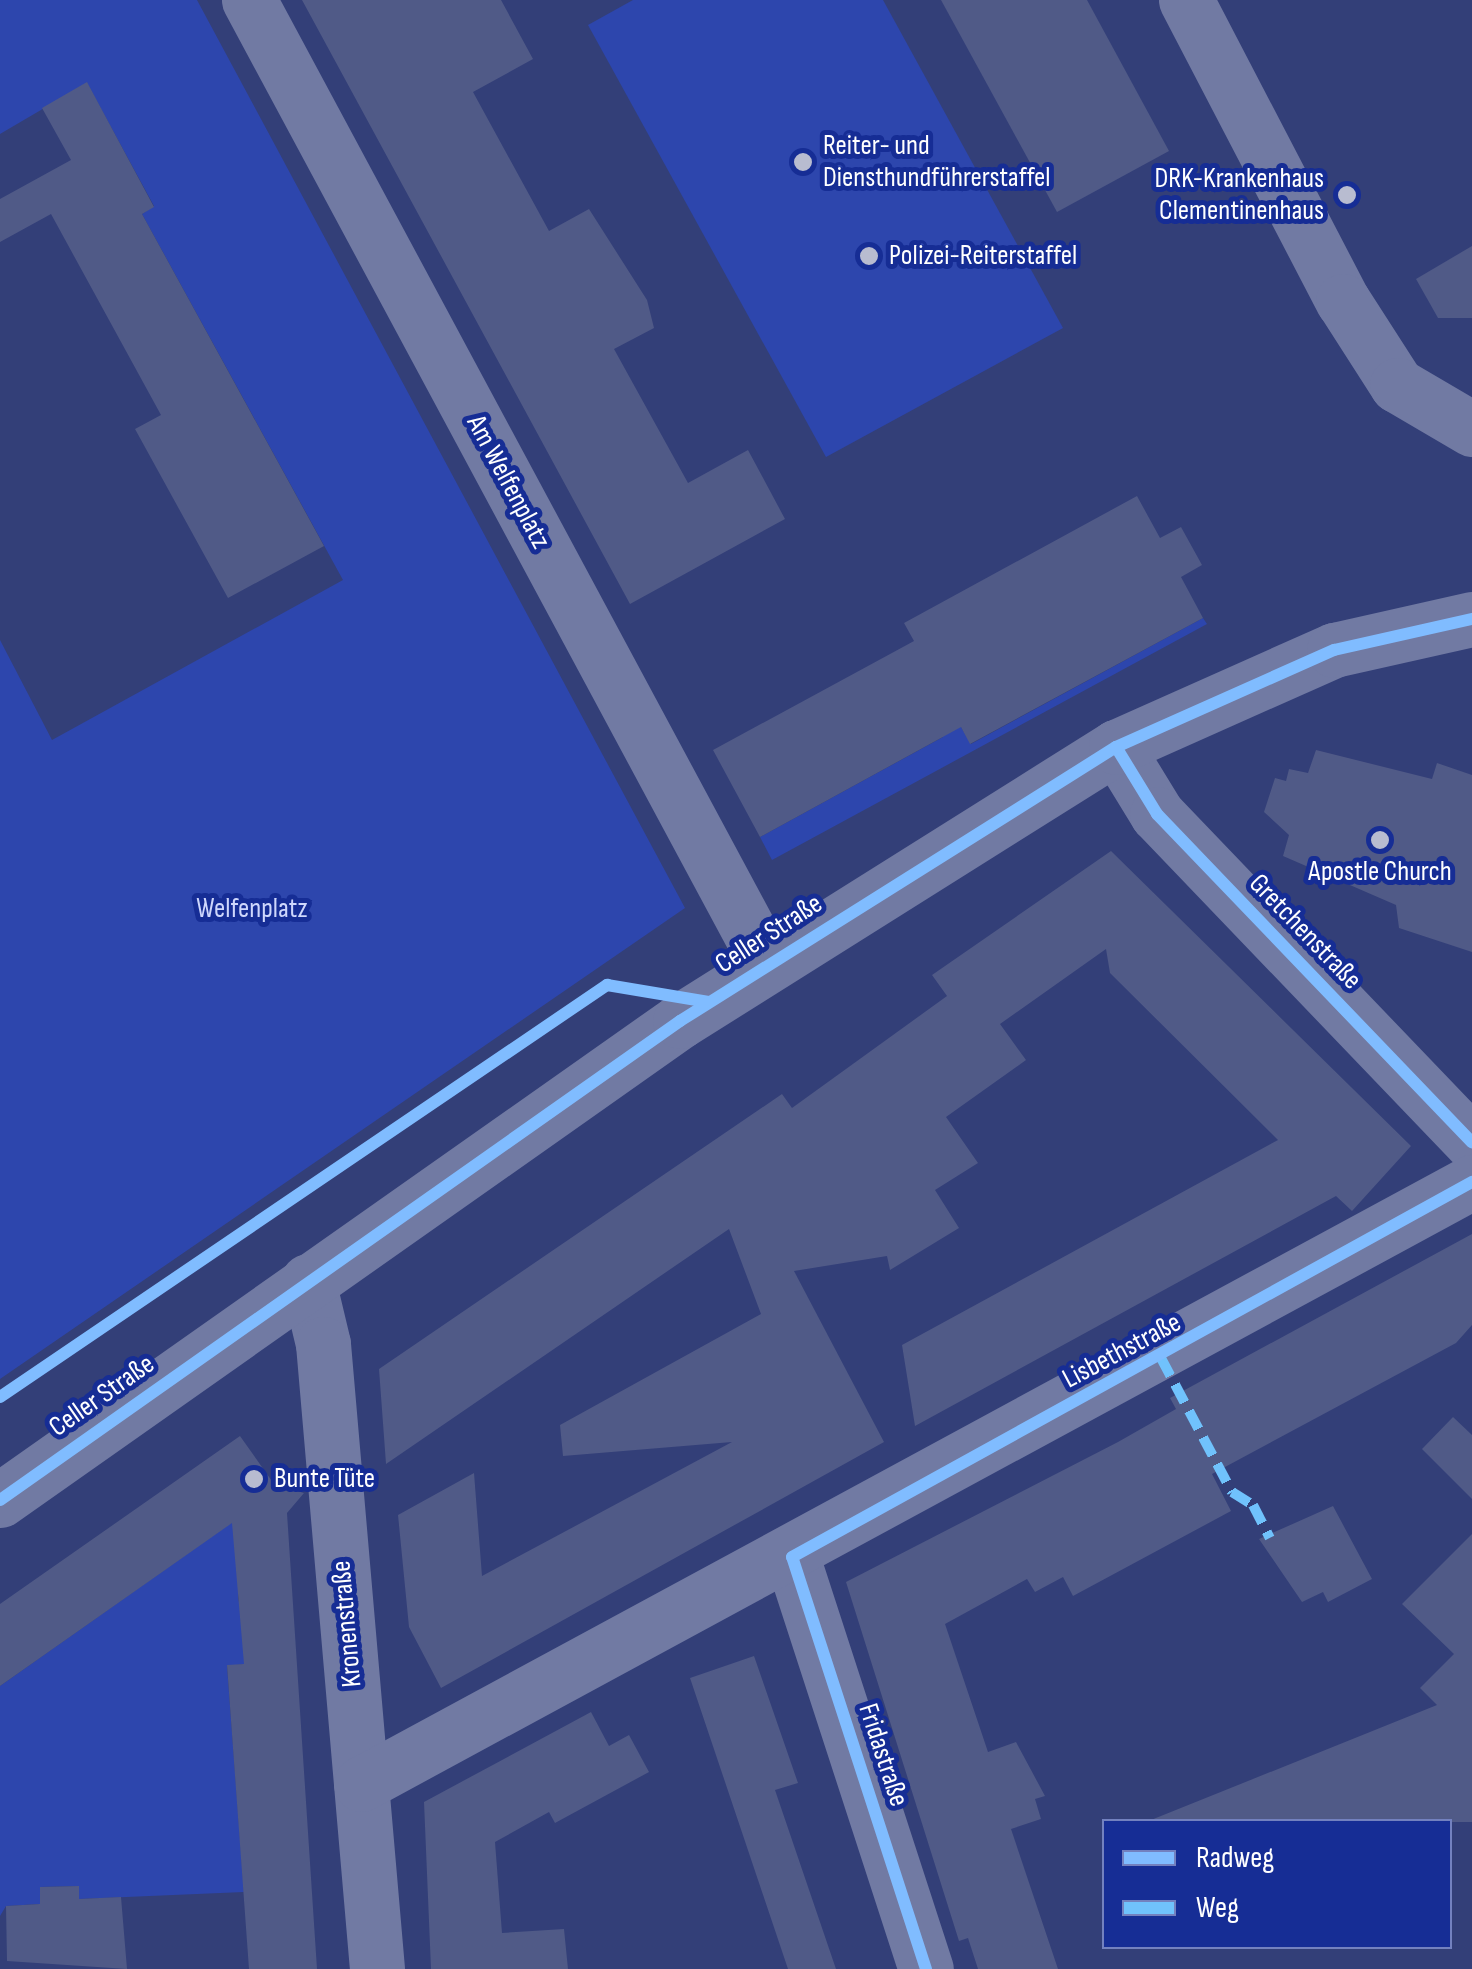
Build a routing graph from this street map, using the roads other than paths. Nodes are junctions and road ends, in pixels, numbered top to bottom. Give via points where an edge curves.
1 (248, 0) edge
2 (1186, 0) edge
3 (1472, 429) edge
4 (1472, 619) edge
5 (1116, 747) junction
6 (767, 964) junction
7 (1472, 1143) edge
8 (1472, 1182) edge
9 (308, 1281) junction
10 (0, 1500) edge
11 (792, 1557) junction
12 (360, 1784) junction
13 (377, 1969) edge
14 (926, 1969) edge

1 - 6 street, Am Welfenplatz
2 - 3 street via 1343,301 1398,385
4 - 5 street, Celler Straße via 1334,650
5 - 6 street, Celler Straße
5 - 7 street, Gretchenstraße via 1157,814
6 - 9 street, Celler Straße
8 - 11 street, Lisbethstraße
9 - 10 street, Celler Straße
9 - 12 street, Kronenstraße via 324,1344
11 - 12 street, Lisbethstraße
11 - 14 street, Fridastraße
12 - 13 street, Kronenstraße

